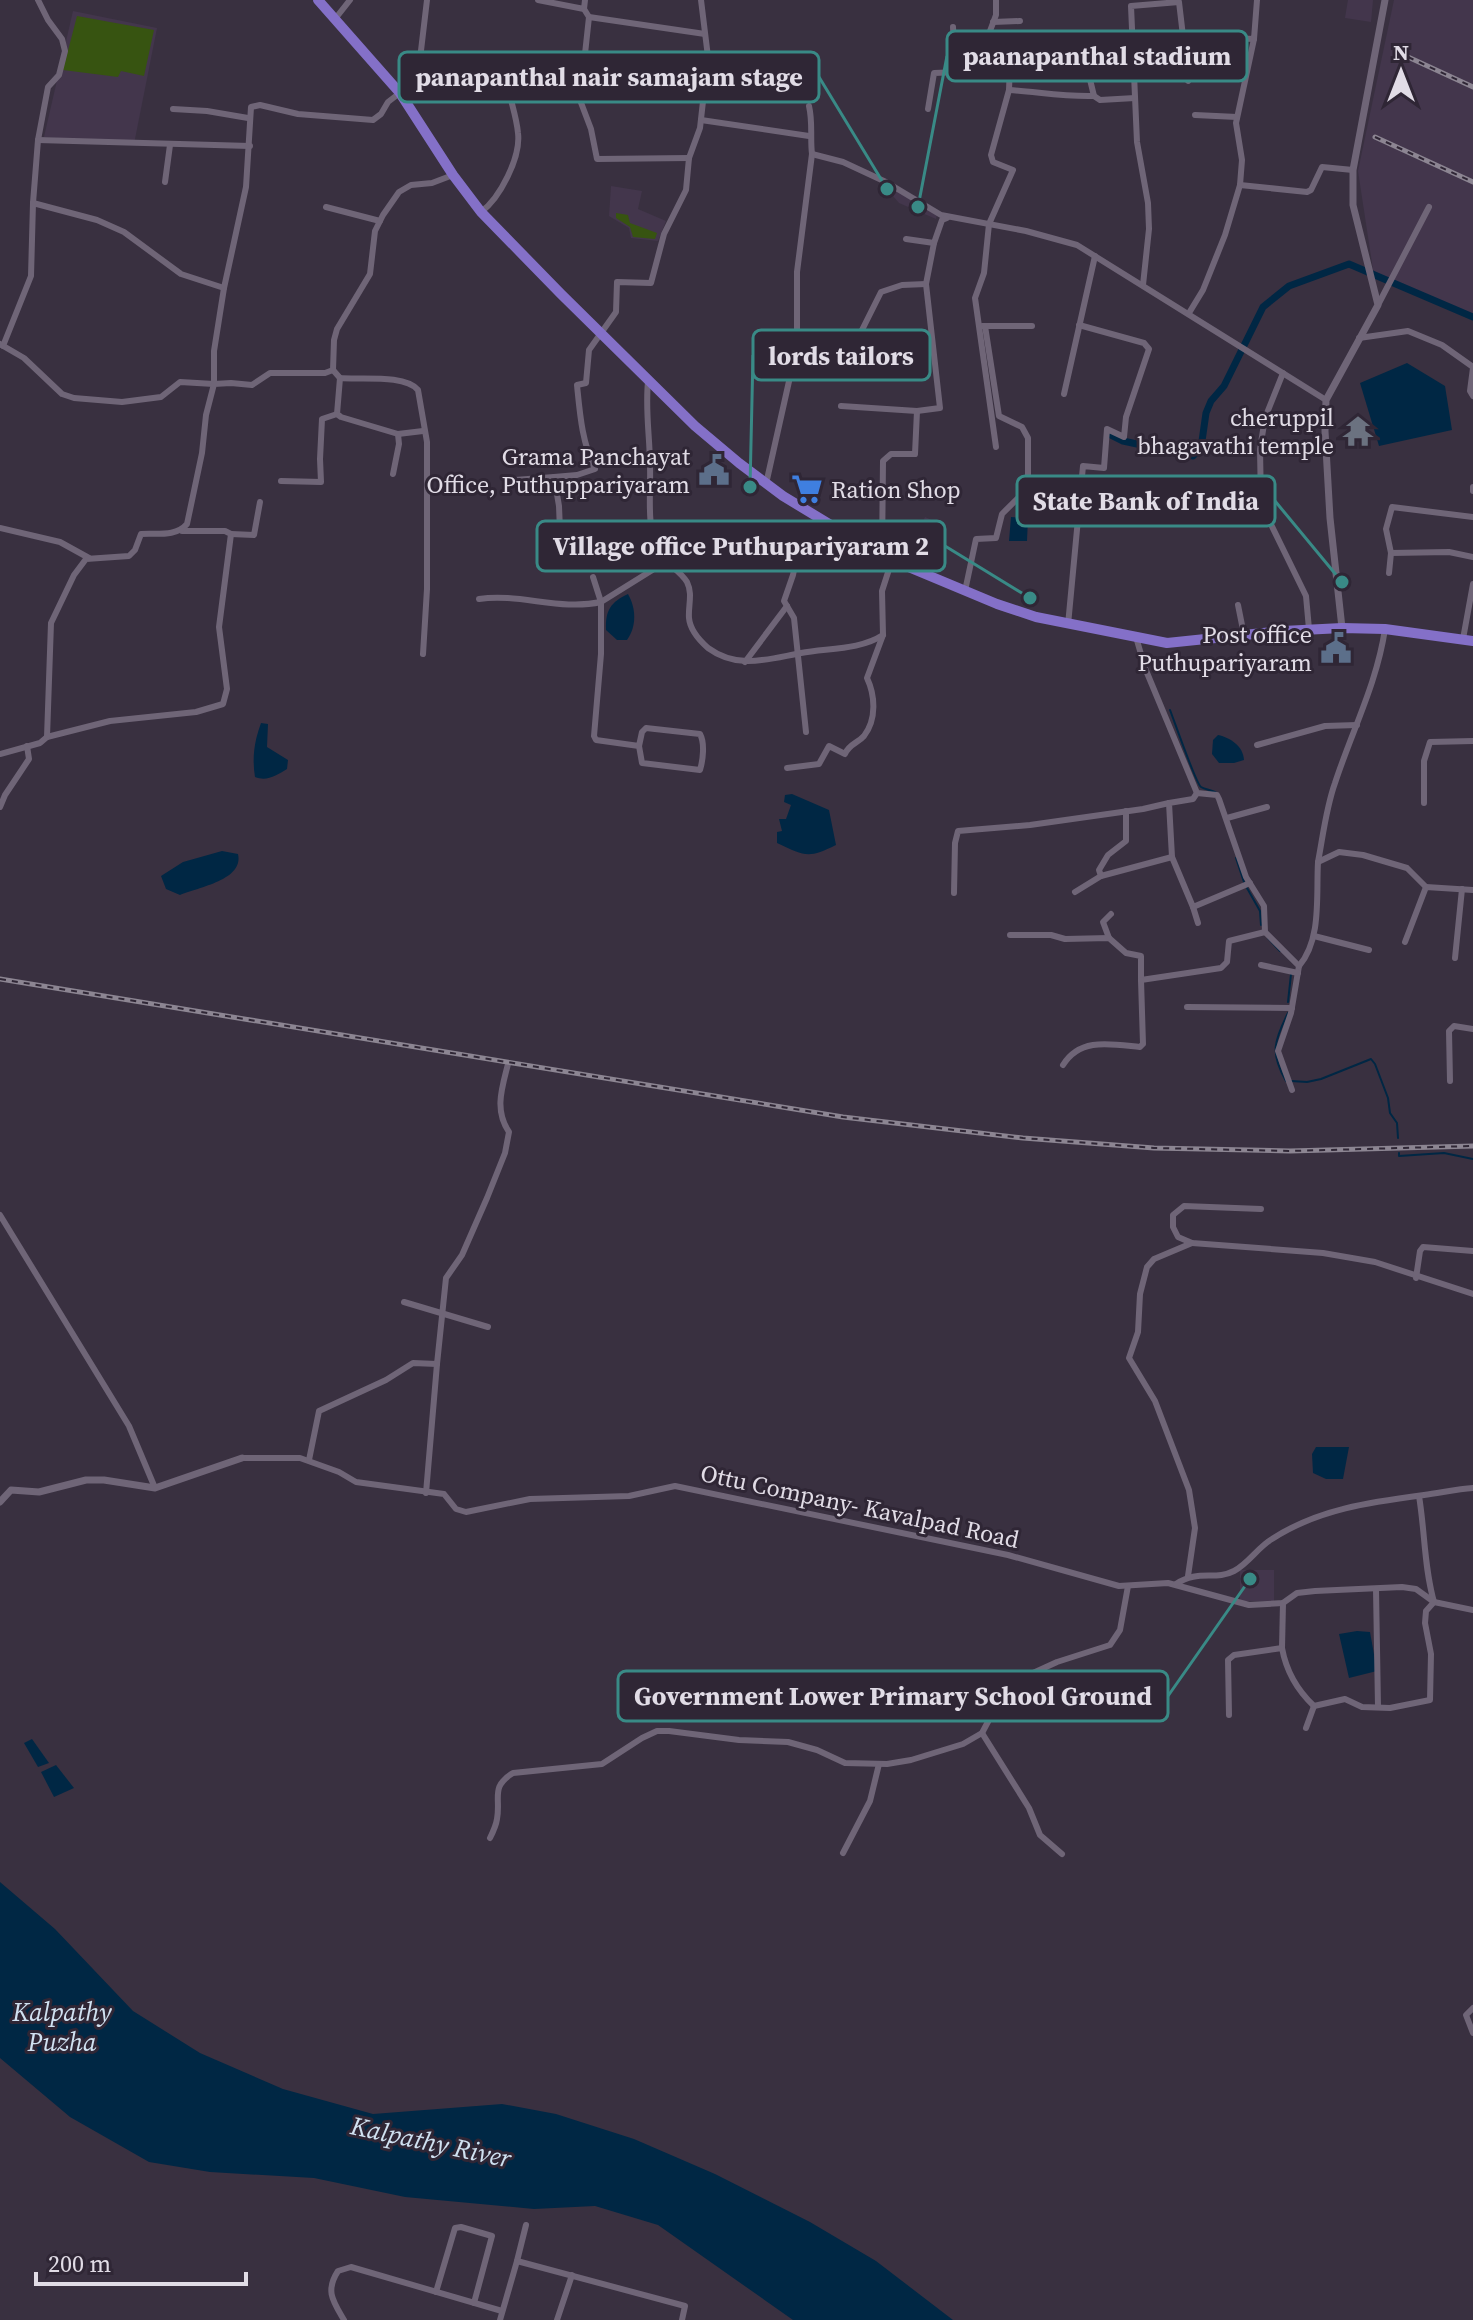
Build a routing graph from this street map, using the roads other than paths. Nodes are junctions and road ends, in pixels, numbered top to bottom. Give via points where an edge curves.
1 (38, 0) edge
2 (318, 0) edge
3 (350, 0) edge
4 (427, 0) edge
5 (538, 0) edge
6 (585, 0) edge
7 (701, 0) edge
8 (996, 0) edge
9 (1120, 0) edge
10 (1257, 0) edge
11 (1385, 0) edge
12 (1179, 1) edge
13 (1131, 6) junction
14 (584, 9) junction
15 (589, 17) junction
16 (335, 20) junction
17 (1020, 21) dead end
18 (993, 22) junction
19 (953, 27) dead end
20 (705, 34) junction
21 (1183, 36) junction
22 (1132, 39) junction
23 (1254, 39) junction
24 (1010, 64) junction
25 (992, 65) junction
26 (955, 71) junction
27 (1188, 81) dead end
28 (1009, 90) junction
29 (400, 93) junction
30 (510, 96) dead end
31 (1094, 96) junction
32 (1135, 98) junction
33 (809, 106) dead end
34 (173, 109) dead end
35 (928, 109) dead end
36 (1195, 115) dead end
37 (1237, 117) junction
38 (248, 118) junction
39 (701, 120) junction
40 (809, 136) junction
41 (38, 140) junction
42 (170, 145) junction
43 (250, 146) junction
44 (812, 154) junction
45 (689, 158) junction
46 (1353, 170) junction
47 (453, 175) junction
48 (165, 182) dead end
49 (1240, 185) junction
50 (33, 203) junction
51 (326, 207) dead end
52 (1429, 207) dead end
53 (481, 212) junction
54 (948, 217) junction
55 (380, 221) junction
56 (989, 224) junction
57 (906, 239) dead end
58 (934, 243) junction
59 (1095, 256) junction
60 (926, 284) junction
61 (1143, 285) junction
62 (224, 288) junction
63 (1378, 305) junction
64 (1189, 313) junction
65 (1079, 325) junction
66 (982, 326) junction
67 (1032, 326) dead end
68 (600, 332) junction
69 (797, 332) junction
70 (1359, 338) junction
71 (2, 345) edge
72 (1473, 368) edge
73 (333, 370) junction
74 (1283, 373) junction
75 (340, 378) junction
76 (648, 380) junction
77 (214, 384) junction
78 (1064, 394) dead end
79 (1473, 396) edge
80 (1326, 400) junction
81 (841, 406) dead end
82 (917, 411) junction
83 (337, 414) junction
84 (423, 431) junction
85 (398, 434) junction
86 (996, 447) dead end
87 (393, 474) dead end
88 (554, 477) junction
89 (515, 480) dead end
90 (281, 481) dead end
91 (766, 484) junction
92 (260, 502) dead end
93 (1473, 517) edge
94 (0, 528) edge
95 (834, 529) junction
96 (180, 531) junction
97 (653, 531) junction
98 (747, 531) dead end
99 (231, 534) junction
100 (798, 551) junction
101 (1391, 553) junction
102 (660, 554) junction
103 (561, 555) dead end
104 (1473, 557) edge
105 (89, 558) junction
106 (887, 558) junction
107 (752, 560) dead end
108 (1389, 573) dead end
109 (593, 577) dead end
110 (1473, 584) edge
111 (965, 591) junction
112 (479, 599) dead end
113 (601, 602) junction
114 (1238, 605) dead end
115 (787, 606) junction
116 (1068, 625) junction
117 (1342, 628) junction
118 (1309, 629) junction
119 (1385, 629) junction
120 (883, 635) junction
121 (1244, 635) junction
122 (1136, 637) junction
123 (1468, 640) edge
124 (423, 654) dead end
125 (797, 654) junction
126 (745, 662) junction
127 (1357, 725) junction
128 (806, 732) dead end
129 (47, 737) junction
130 (1473, 741) edge
131 (1257, 745) dead end
132 (27, 746) junction
133 (639, 746) junction
134 (0, 754) edge
135 (787, 768) dead end
136 (1197, 793) junction
137 (1169, 803) junction
138 (1424, 803) dead end
139 (0, 807) edge
140 (1267, 807) dead end
141 (1126, 811) junction
142 (1227, 818) junction
143 (1172, 857) junction
144 (1318, 862) junction
145 (1101, 876) junction
146 (1250, 883) junction
147 (1426, 887) junction
148 (1462, 889) junction
149 (1473, 890) edge
150 (1075, 892) dead end
151 (954, 893) dead end
152 (1193, 907) junction
153 (1111, 914) dead end
154 (1198, 923) dead end
155 (1265, 932) junction
156 (1010, 935) dead end
157 (1314, 936) junction
158 (1109, 938) junction
159 (1405, 942) dead end
160 (1369, 950) dead end
161 (1455, 958) dead end
162 (1261, 965) dead end
163 (1299, 970) junction
164 (1141, 980) junction
165 (1187, 1007) dead end
166 (1292, 1008) junction
167 (1473, 1029) edge
168 (508, 1064) dead end
169 (1063, 1065) dead end
170 (1450, 1081) dead end
171 (1291, 1088) dead end
172 (1261, 1209) dead end
173 (0, 1215) edge
174 (1192, 1243) junction
175 (1473, 1251) edge
176 (1416, 1278) junction
177 (1473, 1294) edge
178 (404, 1302) dead end
179 (443, 1315) junction
180 (488, 1327) dead end
181 (437, 1364) junction
182 (242, 1458) joint
183 (309, 1460) junction
184 (155, 1488) junction
185 (1473, 1488) edge
186 (426, 1493) junction
187 (1419, 1496) junction
188 (0, 1502) edge
189 (1188, 1576) junction
190 (1175, 1584) junction
191 (1128, 1586) junction
192 (1376, 1589) junction
193 (1434, 1602) junction
194 (1283, 1603) junction
195 (1473, 1610) edge
196 (1282, 1648) junction
197 (1314, 1706) junction
198 (1378, 1707) junction
199 (1229, 1715) dead end
200 (1306, 1728) dead end
201 (982, 1733) junction
202 (879, 1764) junction
203 (490, 1838) dead end
204 (843, 1853) dead end
205 (1062, 1854) dead end
206 (1473, 2008) edge
207 (1473, 2033) edge
208 (526, 2225) dead end
209 (517, 2261) junction
210 (572, 2275) junction
211 (436, 2292) junction
212 (474, 2303) junction
213 (502, 2311) junction
214 (344, 2320) edge
215 (500, 2320) edge
216 (557, 2320) edge
217 (682, 2320) edge

1 - 41 street via 65,51 59,75 48,87
2 - 16 highway
3 - 16 street
4 - 29 street via 420,59 410,85
5 - 14 street
6 - 14 street
7 - 20 street
8 - 18 street
9 - 13 street
10 - 23 street
11 - 46 street
12 - 13 street
12 - 21 street
13 - 22 street
14 - 15 street
15 - 20 street
15 - 45 street via 580,100 597,159
16 - 29 highway
17 - 18 street
18 - 25 street
19 - 26 street
20 - 39 street via 708,57
21 - 22 street
21 - 23 street
21 - 27 street
22 - 32 street
23 - 37 street
24 - 25 street
24 - 28 street
24 - 31 street via 1086,63
25 - 26 street
26 - 35 street via 934,73
28 - 31 street
28 - 56 street via 991,155 993,162 1013,170
29 - 38 street via 373,120 254,105
29 - 47 highway
30 - 53 street via 518,141 505,185
31 - 32 street
32 - 61 street via 1148,203
33 - 40 street
34 - 38 street
36 - 37 street
37 - 49 street
38 - 43 street
39 - 40 street
39 - 45 street
40 - 44 street
41 - 42 street
41 - 50 street
42 - 43 street
42 - 48 street
43 - 62 street
44 - 54 street via 857,169
44 - 69 street via 797,272
45 - 68 street via 686,190 664,234 651,283 617,282 616,312
46 - 49 street via 1322,167 1307,192
46 - 63 street via 1353,205
47 - 53 highway
47 - 55 street via 399,192
49 - 64 street via 1203,290
50 - 62 street via 124,232 181,274
50 - 71 street via 31,276
51 - 55 street
52 - 63 street
53 - 68 highway
54 - 56 street
54 - 58 street
55 - 73 street via 370,274 337,329
56 - 59 street via 1077,245
56 - 66 street via 984,273 975,298
57 - 58 street
58 - 60 street
59 - 61 street
59 - 65 street
60 - 69 street via 881,292 857,335
60 - 82 street via 940,408
61 - 64 street
62 - 77 street
63 - 70 street
64 - 74 street
65 - 78 street
65 - 116 street via 1144,343 1149,349 1124,437 1107,429 1104,468 1083,466
66 - 67 street
66 - 86 street
66 - 111 street via 999,416 1022,427 1028,438 1028,479 1002,514 996,538 976,539
68 - 76 highway
68 - 88 street via 589,350 586,383 577,385 581,424 595,469
69 - 91 street
70 - 72 street via 1408,331 1442,345
70 - 80 street
71 - 77 street via 74,398 122,402 161,397 180,382
72 - 79 street
73 - 75 street
73 - 77 street via 270,373 252,385
74 - 80 street
74 - 118 street via 1265,418 1261,504 1306,596
75 - 83 street
75 - 84 street via 415,385
76 - 91 highway
76 - 97 street
77 - 96 street via 189,516
80 - 117 street via 1330,518
81 - 82 street
82 - 106 street via 915,454 891,454 883,461
83 - 85 street
83 - 90 street via 322,419 321,482
84 - 85 street
84 - 124 street
85 - 87 street
88 - 89 street
88 - 103 street
91 - 95 highway
92 - 99 street via 254,535
93 - 101 street via 1392,507 1386,529
94 - 105 street via 60,542
95 - 100 street
95 - 106 highway
96 - 99 street
96 - 105 street via 141,534 129,556
97 - 98 street via 701,526
97 - 102 street
99 - 129 street via 219,627 227,689 223,704 110,721
100 - 107 street
100 - 115 street
101 - 104 street
101 - 108 street
102 - 113 street via 654,569
102 - 126 street via 687,582 689,620 698,640 718,655
105 - 129 street via 74,575 50,628
106 - 111 highway
106 - 120 street
109 - 113 street
110 - 123 street
111 - 116 highway
112 - 113 street via 496,596 585,606
113 - 133 street via 594,736
114 - 121 street
115 - 125 street via 794,618
115 - 126 street
116 - 122 highway
117 - 118 highway
117 - 119 highway
118 - 121 highway
119 - 123 highway
119 - 127 street
120 - 125 street via 858,645
120 - 135 street via 867,678 874,706 864,735 845,754 829,746 819,764
121 - 122 highway via 1167,643
122 - 136 street
125 - 126 street
125 - 128 street
127 - 131 street via 1325,726
127 - 144 street via 1334,784
129 - 132 street
130 - 138 street via 1430,742 1424,761
132 - 134 street
132 - 139 street via 29,759
133 - 133 street via 642,763 700,770 700,734 646,728
136 - 137 street via 1193,799
136 - 142 street via 1217,795
137 - 141 street
137 - 143 street
140 - 142 street
141 - 145 street via 1126,841 1108,855
141 - 151 street via 958,831
142 - 146 street
143 - 145 street
143 - 152 street
144 - 147 street via 1339,852 1363,855 1407,868
144 - 157 street
145 - 150 street
146 - 152 street
146 - 155 street via 1264,906
147 - 148 street
147 - 159 street
148 - 149 street
148 - 161 street
152 - 154 street
153 - 158 street via 1103,922
155 - 163 street
155 - 164 street via 1229,941 1227,962 1221,968
156 - 158 street
157 - 160 street
157 - 163 street
158 - 164 street via 1126,953 1141,956
162 - 163 street
163 - 166 street
164 - 169 street via 1143,1044 1079,1048
165 - 166 street
166 - 171 street via 1278,1051
167 - 170 street via 1454,1026 1449,1031
168 - 179 street via 500,1101 500,1119 509,1132 505,1153 462,1255 446,1278
172 - 174 street via 1184,1206 1173,1215 1173,1227 1178,1237
173 - 184 street via 129,1426
174 - 176 street via 1323,1253 1375,1262
174 - 189 street via 1147,1267 1129,1358 1155,1401 1189,1490 1195,1528
175 - 176 street via 1423,1247
176 - 177 street
178 - 179 street
179 - 180 street
179 - 181 street
181 - 183 street via 413,1363 319,1411
181 - 186 street
182 - 183 street, Ottu Company- Kavalpad Road
182 - 184 street
183 - 186 street, Ottu Company- Kavalpad Road via 356,1482
184 - 188 street via 86,1480 39,1492 11,1490
185 - 187 street
186 - 191 street, Ottu Company- Kavalpad Road via 444,1494 456,1509 466,1512 530,1499 629,1496 675,1486 1008,1555
187 - 189 street via 1326,1514 1269,1540 1234,1571
187 - 193 street
189 - 190 street
190 - 191 street, Ottu Company- Kavalpad Road
190 - 194 street, Ottu Company- Kavalpad Road via 1249,1605
191 - 201 street via 1120,1630 1110,1645 1033,1673 999,1701
192 - 193 street, Ottu Company- Kavalpad Road via 1416,1589
192 - 194 street, Ottu Company- Kavalpad Road via 1297,1593
192 - 198 street
193 - 195 street, Ottu Company- Kavalpad Road
193 - 198 street via 1426,1611 1430,1700
194 - 196 street
196 - 197 street via 1285,1666
196 - 199 street via 1228,1660
197 - 198 street via 1345,1699
197 - 200 street
201 - 202 street via 921,1757
201 - 205 street via 1040,1835
202 - 203 street via 845,1763 788,1742 657,1731 602,1764 513,1773 503,1779
202 - 204 street via 870,1801
206 - 207 street via 1466,2015
208 - 209 street
209 - 210 street
209 - 213 street
210 - 216 street
210 - 217 street via 685,2306
211 - 212 street
211 - 212 street via 455,2228 461,2227 492,2236
211 - 214 street via 351,2267 338,2271 330,2283
212 - 213 street
213 - 215 street

